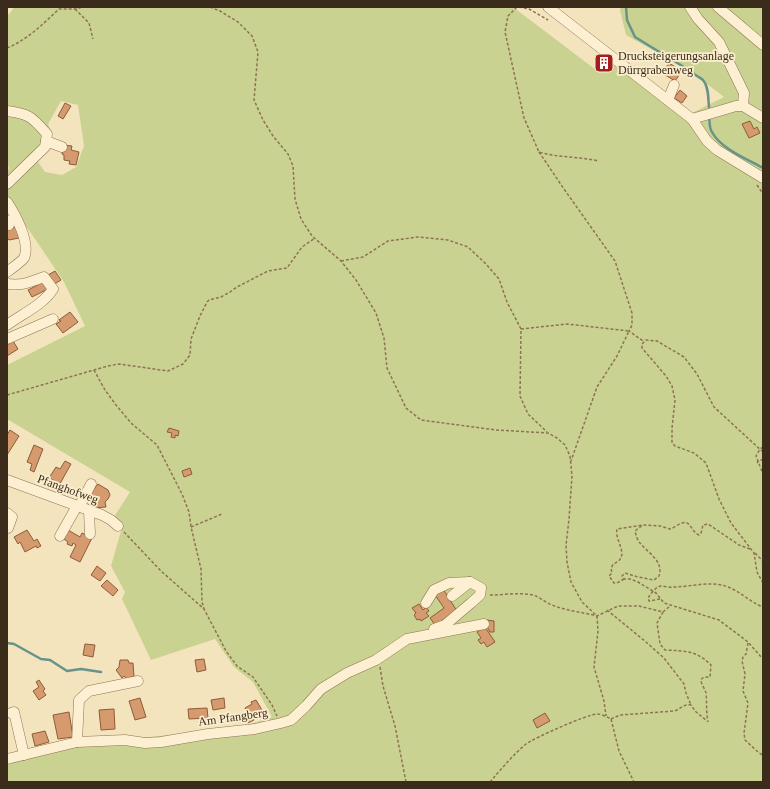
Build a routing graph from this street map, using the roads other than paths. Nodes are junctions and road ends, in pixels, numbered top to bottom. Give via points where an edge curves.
1 (548, 7) edge
2 (690, 7) edge
3 (718, 7) edge
4 (763, 45) edge
5 (674, 85) dead end
6 (668, 100) junction
7 (743, 106) junction
8 (7, 111) edge
9 (763, 118) edge
10 (692, 119) junction
11 (46, 142) junction
12 (62, 147) dead end
13 (763, 178) edge
14 (7, 184) edge
15 (7, 202) edge
16 (7, 272) edge
17 (7, 284) edge
18 (53, 319) dead end
19 (7, 325) edge
20 (7, 339) edge
21 (7, 480) edge
22 (91, 484) dead end
23 (82, 508) junction
24 (7, 513) edge
25 (118, 526) road end
26 (8, 528) dead end
27 (90, 534) dead end
28 (60, 536) dead end
29 (470, 582) junction
30 (452, 596) dead end
31 (426, 603) dead end
32 (484, 624) dead end
33 (407, 639) junction
34 (138, 681) dead end
35 (11, 713) dead end
36 (77, 742) junction
37 (24, 756) junction
38 (7, 759) edge

1 - 6 street
2 - 7 street via 719,42 744,93
3 - 4 street
5 - 6 street
6 - 10 street
7 - 9 street
7 - 10 street
8 - 11 street via 29,115 47,134
10 - 13 street via 707,141 717,150
11 - 12 street
11 - 14 street via 45,147
15 - 16 street via 24,239 25,248 24,257
17 - 19 street via 27,284 44,277 53,289 34,307
18 - 20 street
21 - 23 street, Pfanghofweg
22 - 23 street
23 - 25 street, Pfanghofweg via 107,517
23 - 27 street
23 - 28 street
24 - 26 street via 12,517
29 - 30 street
29 - 31 street via 449,583 434,590
29 - 33 street via 481,588 480,595 445,625
32 - 33 street, Am Pfangberg
33 - 36 street, Am Pfangberg via 376,660 320,689 291,720 255,729 161,742
34 - 36 street via 89,691 80,700
35 - 37 street via 14,712
36 - 37 street, Am Pfangberg
37 - 38 street, Am Pfangberg

